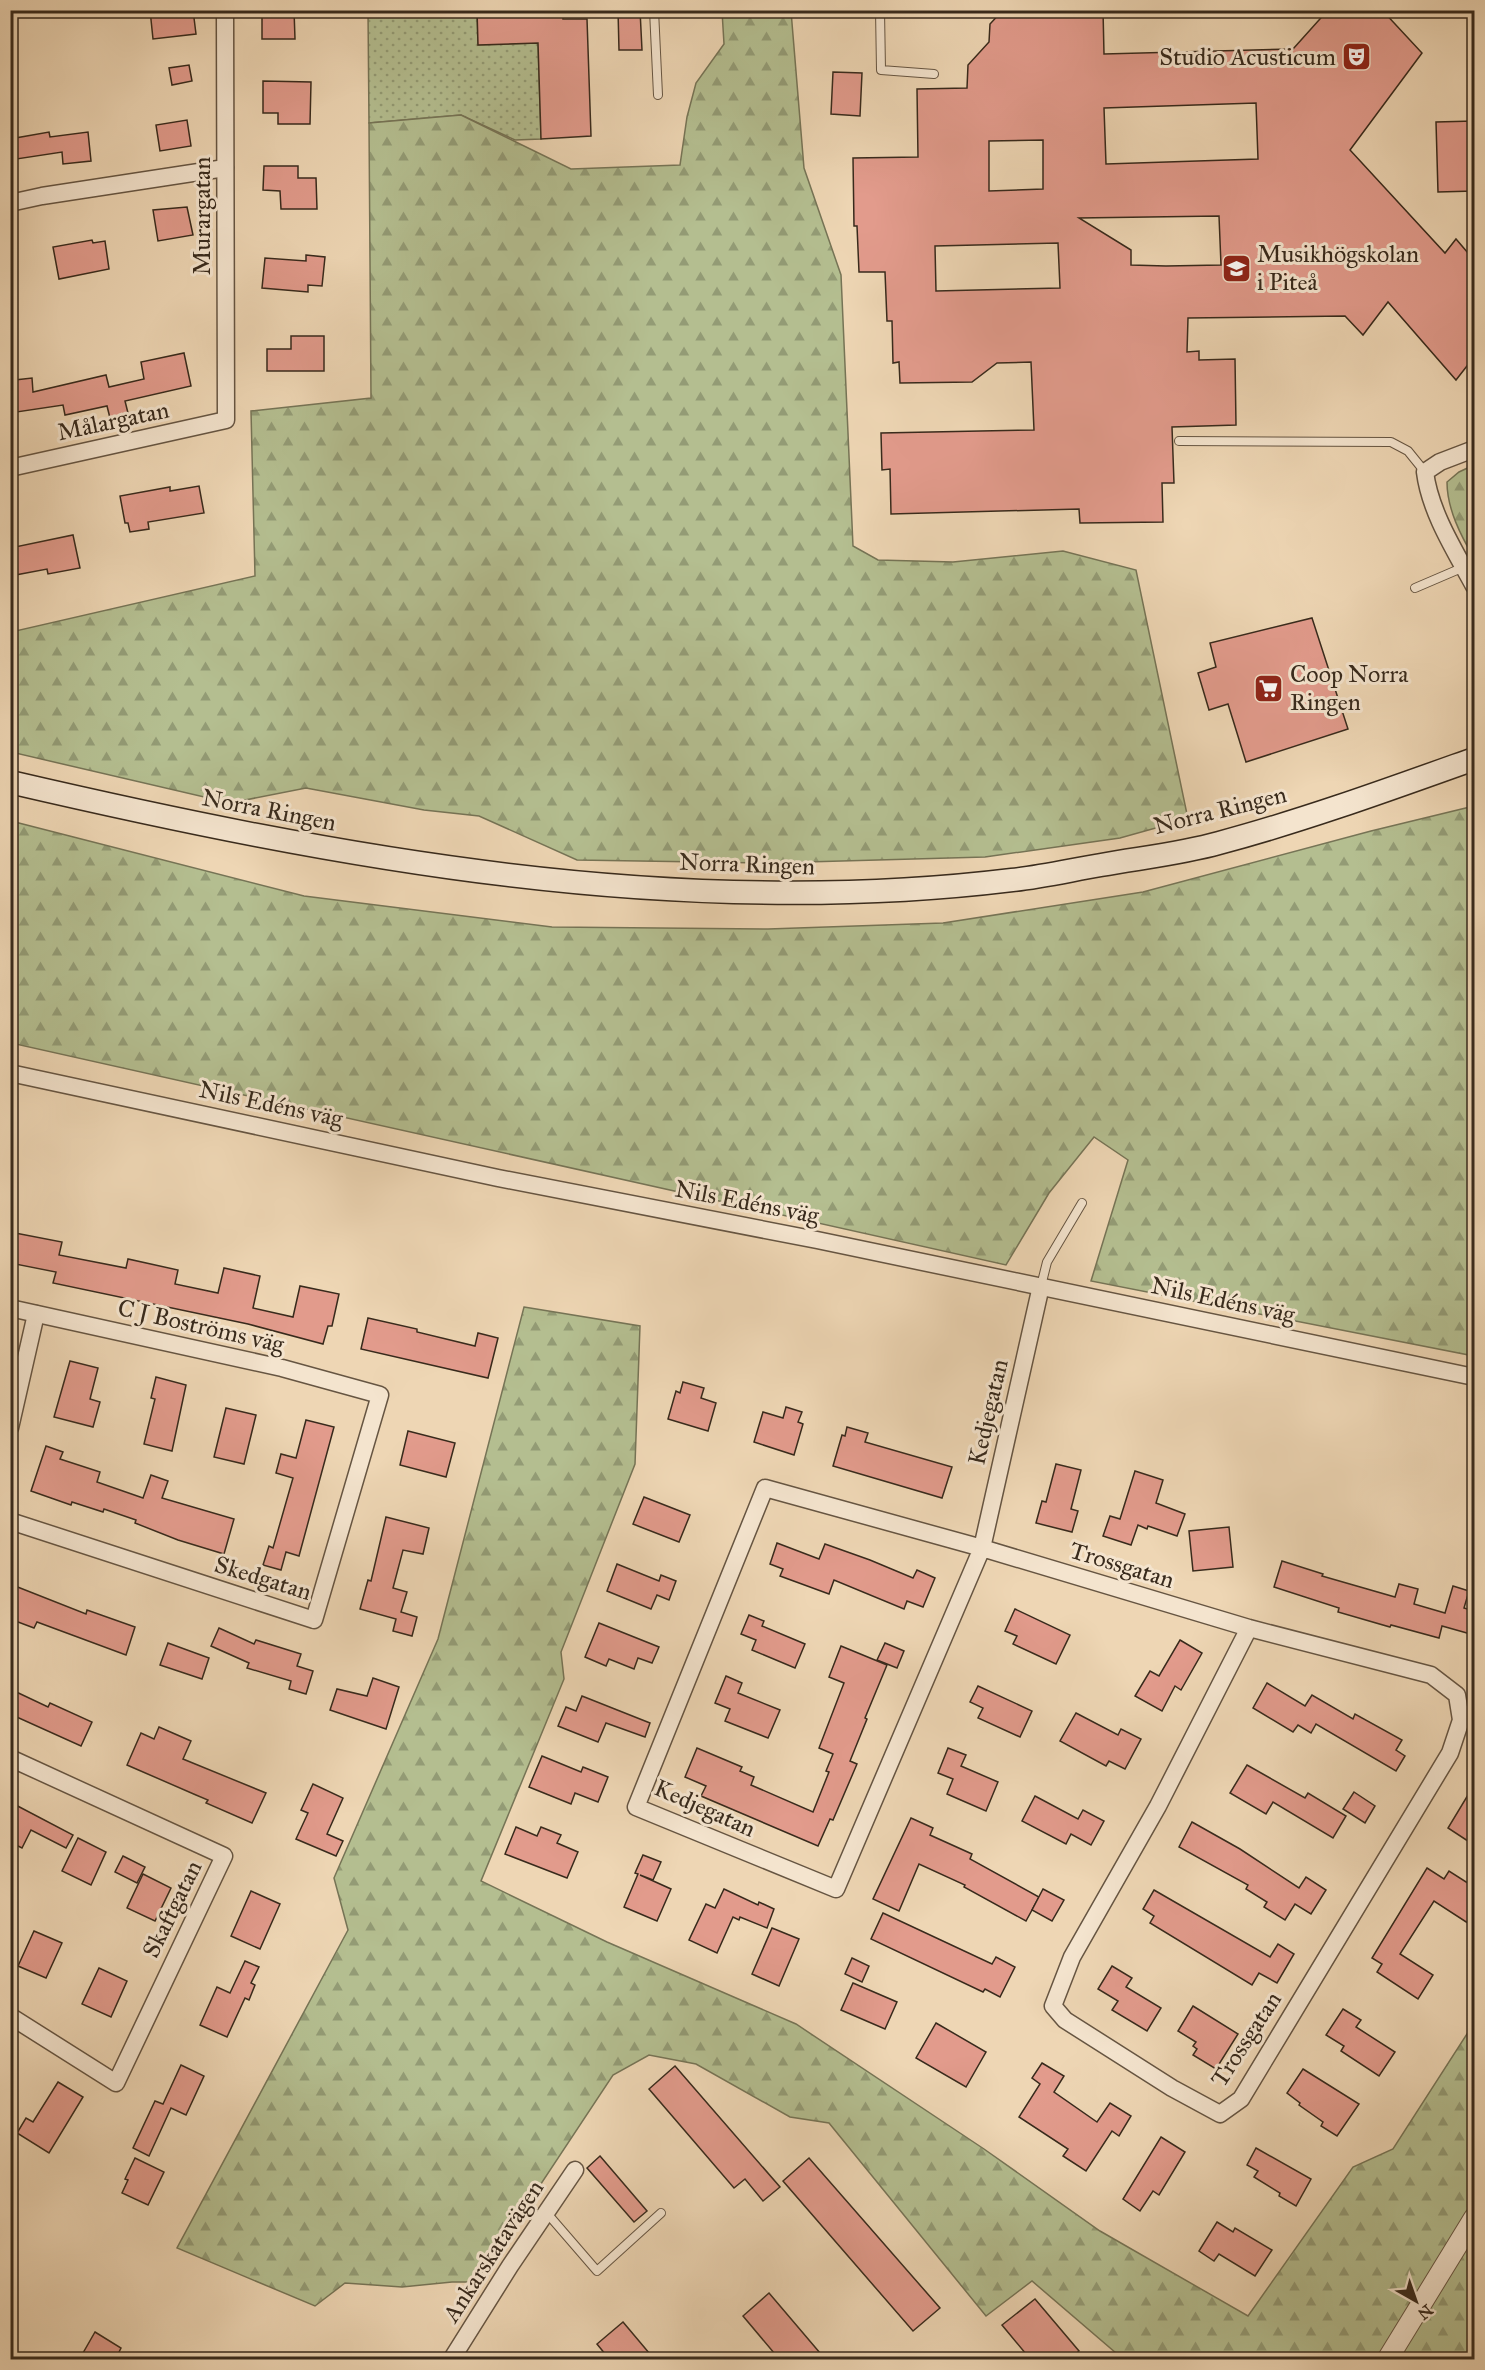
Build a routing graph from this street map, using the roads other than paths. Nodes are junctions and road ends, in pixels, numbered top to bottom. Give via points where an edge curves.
1 (225, 10) edge
2 (654, 10) edge
3 (880, 10) edge
4 (934, 74) dead end
5 (658, 95) dead end
6 (225, 168) junction
7 (10, 203) edge
8 (226, 420) joint
9 (1179, 441) dead end
10 (1474, 449) edge
11 (10, 468) edge
12 (1425, 472) junction
13 (1464, 567) junction
14 (1474, 586) edge
15 (1415, 588) dead end
16 (1474, 759) edge
17 (10, 782) edge
18 (10, 1073) edge
19 (1082, 1203) dead end
20 (1041, 1286) junction
21 (10, 1308) edge
22 (36, 1314) junction
23 (1474, 1377) edge
24 (380, 1395) joint
25 (10, 1428) edge
26 (10, 1521) edge
27 (982, 1548) junction
28 (1249, 1628) junction
29 (10, 1758) edge
30 (10, 2016) edge
31 (575, 2170) dead end
32 (546, 2212) junction
33 (661, 2213) dead end
34 (1474, 2218) edge
35 (452, 2360) edge
36 (1387, 2360) edge

1 - 6 street, Murargatan
2 - 5 lane
3 - 4 lane via 881,70
6 - 7 street
6 - 8 street, Murargatan
8 - 11 street, Målargatan
9 - 12 lane via 1392,442 1408,451
10 - 12 street
12 - 13 street via 1427,490
13 - 14 street
13 - 15 lane
16 - 17 main road, Norra Ringen via 1216,844 1014,880 811,894 701,891 475,871 327,849 142,813
18 - 20 street, Nils Edéns väg via 498,1178
19 - 20 lane via 1047,1262
20 - 23 street, Nils Edéns väg
20 - 27 street, Kedjegatan
21 - 22 street, C J Boströms väg
22 - 24 street, C J Boströms väg via 282,1368
22 - 25 street
24 - 26 street, Skedgatan via 314,1620
27 - 27 street, Kedjegatan via 836,1889 636,1807 765,1488
27 - 28 street, Trossgatan
28 - 28 street, Trossgatan via 1431,1675 1457,1695 1461,1720 1450,1753 1241,2099 1220,2114 1065,2020 1053,2006 1072,1958 1158,1806
29 - 30 street, Skaftgatan via 224,1856 116,2083
31 - 32 street, Ankarskatavägen
32 - 33 lane via 597,2271
32 - 35 street, Ankarskatavägen
34 - 36 street

